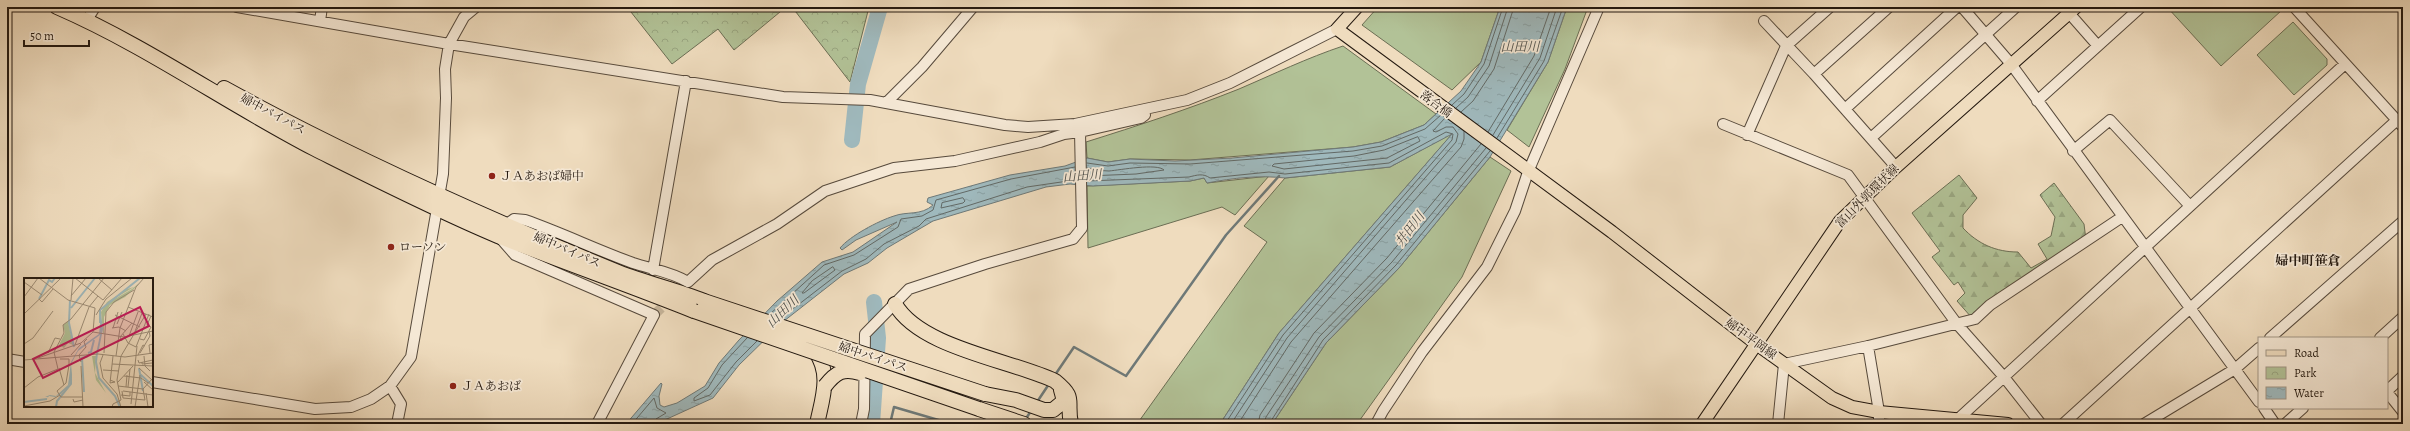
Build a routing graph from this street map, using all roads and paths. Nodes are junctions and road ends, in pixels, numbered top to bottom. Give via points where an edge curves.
1 (57, 7) edge
2 (237, 7) edge
3 (322, 7) edge
4 (476, 7) edge
5 (973, 7) edge
6 (1357, 7) edge
7 (1598, 7) edge
8 (1830, 7) edge
9 (1889, 7) edge
10 (1957, 7) edge
11 (1962, 7) edge
12 (2016, 7) edge
13 (2141, 7) edge
14 (2294, 7) edge
15 (2072, 10) edge
16 (88, 11) edge
17 (320, 21) junction
18 (1764, 21) dead end
19 (1341, 32) junction
20 (1986, 35) junction
21 (449, 44) junction
22 (1786, 46) junction
23 (2098, 46) junction
24 (2011, 64) junction
25 (2345, 64) junction
26 (1814, 74) junction
27 (686, 81) junction
28 (2037, 101) junction
29 (886, 103) junction
30 (1845, 109) junction
31 (1150, 110) junction
32 (1723, 124) dead end
33 (2400, 124) edge
34 (1080, 134) junction
35 (1747, 135) junction
36 (1870, 138) junction
37 (2073, 151) junction
38 (1896, 167) junction
39 (1528, 172) junction
40 (1863, 198) junction
41 (438, 203) junction
42 (2190, 206) junction
43 (2122, 217) junction
44 (2403, 221) edge
45 (502, 230) junction
46 (2145, 248) junction
47 (653, 270) junction
48 (699, 306) junction
49 (891, 307) junction
50 (2190, 307) junction
51 (2403, 317) edge
52 (1957, 324) junction
53 (2271, 337) edge
54 (2381, 337) edge
55 (1755, 343) junction
56 (1868, 346) junction
57 (2258, 349) edge
58 (815, 351) junction
59 (7, 359) edge
60 (24, 362) edge
61 (1784, 364) junction
62 (2235, 369) junction
63 (2403, 376) edge
64 (2004, 377) junction
65 (1055, 381) junction
66 (153, 382) edge
67 (390, 386) junction
68 (825, 386) junction
69 (918, 388) junction
70 (2388, 391) edge
71 (2388, 393) edge
72 (985, 394) junction
73 (2258, 401) edge
74 (2265, 409) edge
75 (2301, 409) edge
76 (2403, 412) edge
77 (1879, 418) edge
78 (1957, 420) junction
79 (2403, 422) edge
80 (398, 424) edge
81 (597, 424) edge
82 (817, 424) edge
83 (861, 424) edge
84 (1024, 424) edge
85 (1072, 424) edge
86 (1376, 424) edge
87 (1702, 424) edge
88 (1778, 424) edge
89 (2008, 424) edge
90 (2041, 424) edge
91 (2063, 424) edge
92 (2144, 424) edge
93 (2275, 424) edge
94 (2285, 424) edge
95 (2401, 424) edge

1 - 16 highway, 婦中バイパス
2 - 17 street
3 - 17 street
4 - 21 street via 464,17
5 - 29 street via 922,67
6 - 19 main road
7 - 39 street
8 - 22 street
9 - 26 street
10 - 30 street
11 - 20 street
12 - 20 street
13 - 23 street
14 - 25 street
15 - 23 street
15 - 24 main road, 富山外郭環状線
16 - 41 highway, 婦中バイパス
17 - 21 street
18 - 22 street
19 - 31 street via 1230,83 1187,100
19 - 39 main road, 落合橋
20 - 24 street
20 - 36 street
21 - 27 street
21 - 41 street via 445,69 446,152
22 - 26 street
22 - 35 street
23 - 28 street
24 - 28 street
24 - 38 main road, 富山外郭環状線
25 - 33 street
25 - 42 street
26 - 30 street
27 - 29 street via 783,97 870,100
27 - 47 street
28 - 37 street
29 - 31 street via 1028,127 1075,124
30 - 36 street
31 - 34 street via 1141,118
32 - 35 street
33 - 50 street
34 - 47 street via 1064,134 955,161 894,168 850,182 824,191 778,224 712,260 688,282 680,277
34 - 49 street via 1082,228 1073,239 927,282 910,289
35 - 40 street via 1848,175
36 - 38 street
37 - 42 street via 2110,120
37 - 43 street
38 - 40 main road, 富山外郭環状線
39 - 55 main road, 婦中平岡線 via 1612,232
39 - 86 street via 1515,210 1487,266 1422,352
40 - 52 street
40 - 55 main road, 富山外郭環状線 via 1830,234
41 - 45 highway, 婦中バイパス
41 - 67 street via 410,357
42 - 46 street
43 - 46 street
43 - 52 street via 1990,305 1975,319
44 - 53 street
45 - 47 street via 514,219 525,220
45 - 48 highway, 婦中バイパス via 620,273
45 - 81 street via 515,255 654,315
46 - 50 street
46 - 64 street
48 - 58 highway, 婦中バイパス, bridge
48 - 72 highway, 婦中バイパス, bridge
49 - 65 highway via 943,340
49 - 83 street via 865,334 864,409
50 - 62 street
50 - 91 street
51 - 54 street
52 - 56 street
52 - 64 street
55 - 61 main road, 婦中平岡線
55 - 87 main road, 富山外郭環状線
56 - 61 street
56 - 77 street
57 - 62 street
58 - 68 highway, bridge via 823,364
58 - 69 highway, 婦中バイパス, bridge
59 - 60 street
61 - 77 main road, 婦中平岡線 via 1832,398
61 - 88 street
62 - 73 street
62 - 92 street
63 - 70 street
64 - 78 street
64 - 90 street
65 - 72 highway via 1064,401 1053,410 1044,410 1016,400
65 - 85 highway via 1069,392
66 - 67 street via 315,409 351,407 371,399
67 - 80 street via 400,404
68 - 69 highway, bridge via 838,372 846,370 893,384
68 - 82 highway
69 - 84 highway, 婦中バイパス, bridge
71 - 76 street
72 - 85 highway, 婦中バイパス
74 - 93 street
75 - 94 street
77 - 78 main road, 婦中平岡線
78 - 89 main road, 婦中平岡線
79 - 95 street

